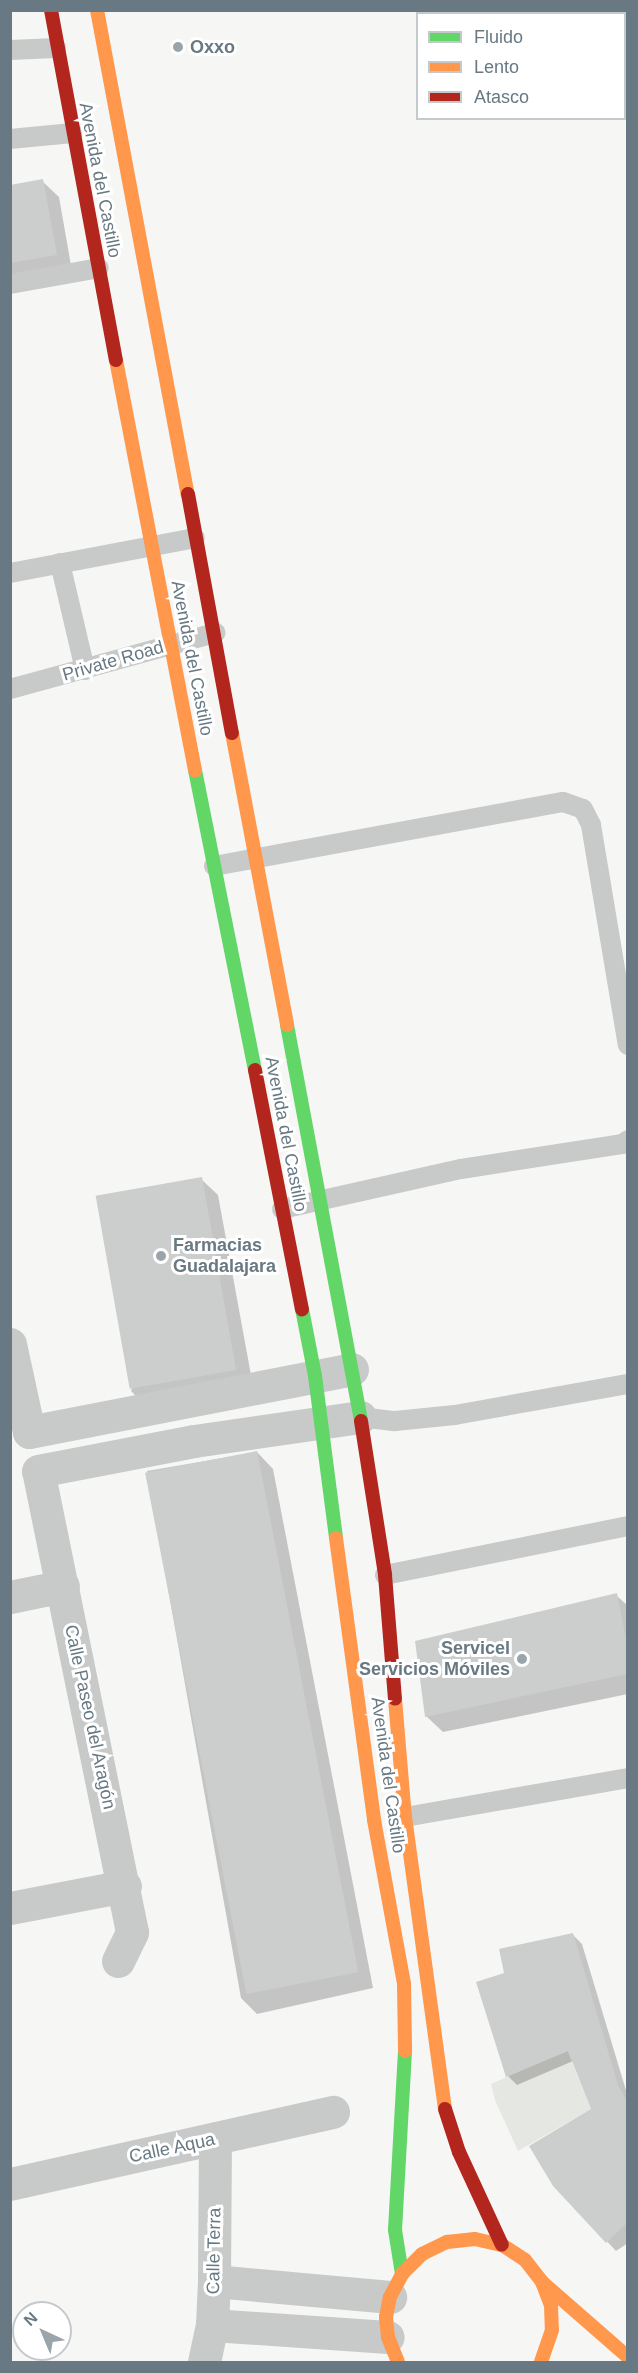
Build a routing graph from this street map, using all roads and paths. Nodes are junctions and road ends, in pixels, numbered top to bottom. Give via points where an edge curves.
1 (51, 10) edge
2 (97, 10) edge
3 (56, 48) junction
4 (10, 50) edge
5 (73, 133) junction
6 (10, 139) edge
7 (99, 268) junction
8 (10, 284) edge
9 (195, 538) junction
10 (151, 546) junction
11 (60, 563) junction
12 (10, 573) edge
13 (215, 633) junction
14 (171, 644) junction
15 (85, 670) junction
16 (10, 689) edge
17 (255, 858) junction
18 (214, 866) junction
19 (627, 1045) edge
20 (627, 1140) edge
21 (321, 1200) junction
22 (282, 1209) junction
23 (10, 1344) edge
24 (352, 1369) junction
25 (315, 1376) junction
26 (627, 1384) edge
27 (360, 1417) junction
28 (92, 1419) junction
29 (322, 1423) junction
30 (99, 1459) junction
31 (627, 1526) edge
32 (385, 1575) junction
33 (63, 1586) junction
34 (10, 1597) edge
35 (627, 1778) edge
36 (390, 1818) junction
37 (124, 1886) junction
38 (10, 1908) edge
39 (118, 1961) dead end
40 (333, 2112) dead end
41 (215, 2139) junction
42 (10, 2184) edge
43 (502, 2245) junction
44 (214, 2281) junction
45 (543, 2282) junction
46 (396, 2286) junction
47 (212, 2325) junction
48 (391, 2353) edge
49 (627, 2357) edge
50 (204, 2362) edge
51 (541, 2362) edge

1 - 3 main road, Avenida del Castillo
2 - 9 main road, Avenida del Castillo
3 - 4 lane
3 - 5 main road, Avenida del Castillo
5 - 6 lane
5 - 7 main road, Avenida del Castillo
7 - 8 lane
7 - 10 main road, Avenida del Castillo
9 - 10 lane
9 - 13 main road, Avenida del Castillo
10 - 11 lane
10 - 14 main road, Avenida del Castillo
11 - 12 lane
11 - 15 lane
13 - 14 lane, Private Road
13 - 17 main road, Avenida del Castillo
14 - 15 lane, Private Road
14 - 18 main road, Avenida del Castillo
15 - 16 lane, Private Road
17 - 18 lane
17 - 19 lane via 563,802 583,809 591,825
17 - 21 main road, Avenida del Castillo
18 - 22 main road, Avenida del Castillo
20 - 21 lane
21 - 22 lane
21 - 24 main road, Avenida del Castillo
22 - 25 main road, Avenida del Castillo
23 - 28 street via 28,1432
24 - 25 street
24 - 27 main road, Avenida del Castillo
25 - 28 street
25 - 29 main road, Avenida del Castillo
26 - 27 lane via 455,1415 395,1421
27 - 29 street
27 - 32 main road, Avenida del Castillo
28 - 30 street
29 - 30 street
29 - 36 main road, Avenida del Castillo
30 - 33 street, Calle Paseo del Aragón via 38,1471
31 - 32 lane
32 - 36 main road, Avenida del Castillo
33 - 34 street
33 - 37 street, Calle Paseo del Aragón
35 - 36 lane
36 - 43 main road, Avenida del Castillo via 446,2110 459,2152
36 - 46 main road, Avenida del Castillo via 406,2030 395,2230
37 - 38 street
37 - 39 street, Calle Paseo del Aragón via 132,1932
40 - 41 street, Calle Aqua
41 - 42 street, Calle Aqua
41 - 44 street, Calle Terra
43 - 45 main road via 525,2260
43 - 46 main road via 475,2239 447,2242 422,2254
44 - 46 street
44 - 47 street, Calle Terra
45 - 49 main road
45 - 51 main road via 551,2306 552,2330
46 - 48 main road, Avenida del Castillo
47 - 48 street
47 - 50 street, Calle Terra

